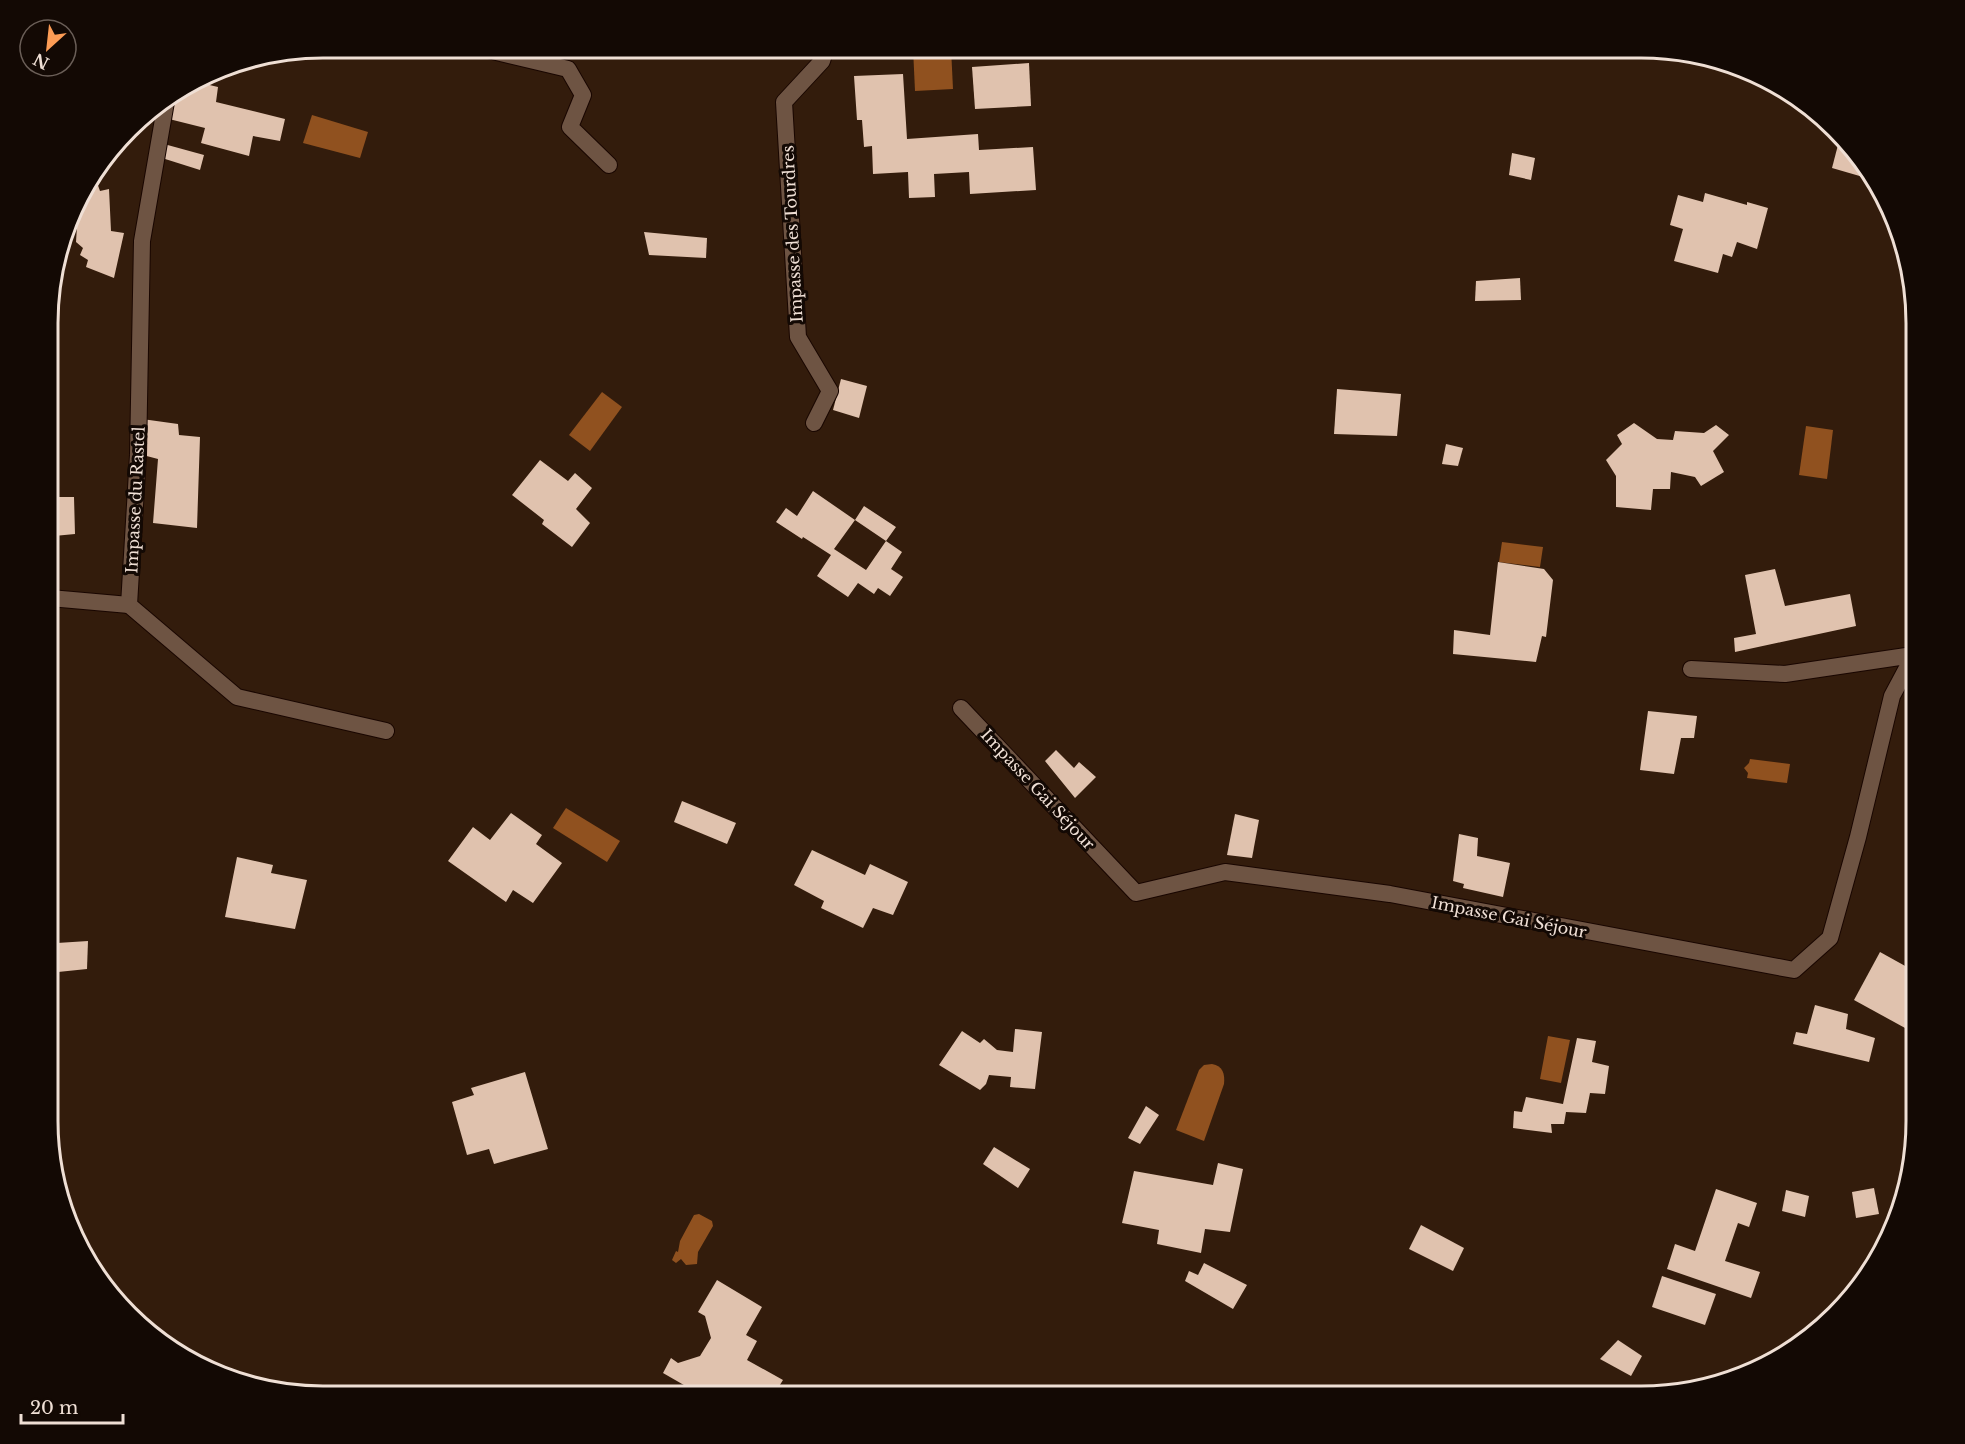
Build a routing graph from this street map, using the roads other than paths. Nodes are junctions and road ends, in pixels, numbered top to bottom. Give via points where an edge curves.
1 (522, 58) edge
2 (823, 58) edge
3 (163, 112) edge
4 (609, 165) dead end
5 (814, 423) dead end
6 (58, 599) edge
7 (129, 605) junction
8 (1906, 654) edge
9 (1691, 669) dead end
10 (1906, 670) edge
11 (961, 708) dead end
12 (386, 731) dead end

1 - 4 street via 568,69 583,95 570,127
2 - 5 street, Impasse des Tourdres via 784,102 798,337 830,391
3 - 7 street, Impasse du Rastel via 142,241 138,454
6 - 7 street
7 - 12 street via 237,697
8 - 9 street, Impasse Gai Séjour via 1785,674
10 - 11 street, Impasse Gai Séjour via 1892,696 1830,938 1794,970 1390,894 1225,872 1136,893

